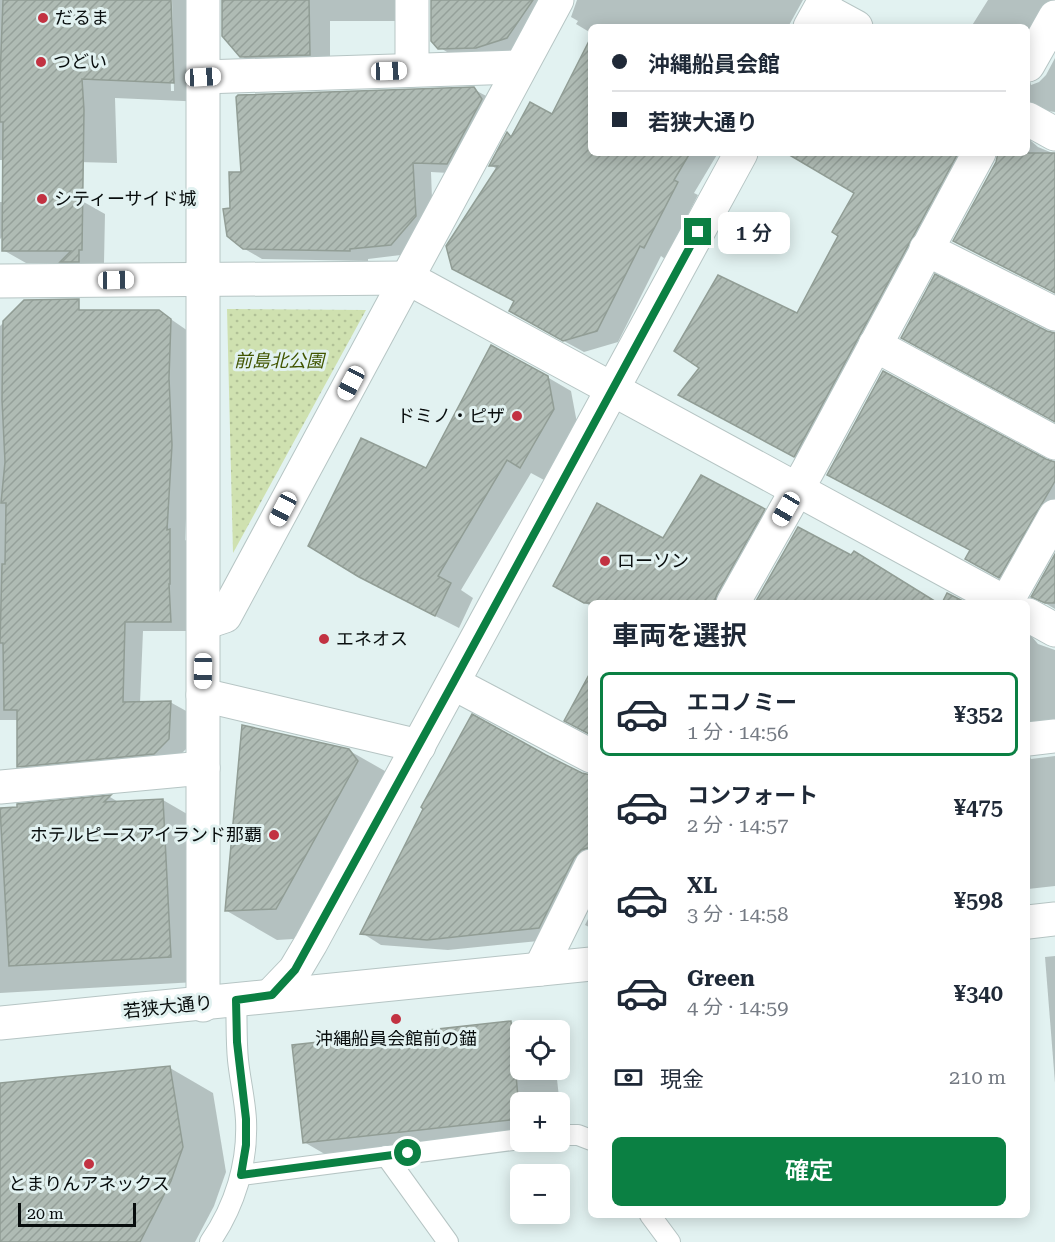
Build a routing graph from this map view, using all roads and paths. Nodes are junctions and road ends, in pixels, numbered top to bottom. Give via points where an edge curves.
1 (203, 0) edge
2 (412, 0) edge
3 (557, 0) edge
4 (819, 12) edge
5 (1055, 17) edge
6 (849, 24) edge
7 (1030, 61) edge
8 (520, 67) junction
9 (412, 70) junction
10 (203, 77) junction
11 (1030, 120) edge
12 (1055, 134) edge
13 (739, 156) edge
14 (977, 156) edge
15 (926, 249) junction
16 (408, 278) junction
17 (202, 279) junction
18 (0, 281) edge
19 (1055, 315) edge
20 (875, 345) junction
21 (612, 389) junction
22 (1055, 443) edge
23 (797, 489) junction
24 (1055, 516) edge
25 (735, 600) edge
26 (1000, 600) edge
27 (1008, 600) edge
28 (1030, 616) edge
29 (204, 623) junction
30 (1055, 630) edge
31 (453, 683) junction
32 (203, 695) junction
33 (1055, 736) edge
34 (1030, 739) edge
35 (419, 746) junction
36 (588, 754) edge
37 (203, 768) junction
38 (0, 787) edge
39 (588, 872) edge
40 (1055, 919) edge
41 (1030, 922) edge
42 (588, 964) edge
43 (540, 969) junction
44 (272, 995) junction
45 (236, 1000) junction
46 (203, 1005) junction
47 (0, 1023) edge
48 (570, 1135) edge
49 (588, 1139) edge
50 (510, 1140) edge
51 (386, 1156) junction
52 (241, 1175) junction
53 (652, 1218) edge
54 (210, 1242) edge
55 (448, 1242) edge
56 (670, 1242) edge

1 - 10 street
2 - 9 street
3 - 8 street
4 - 6 street
5 - 7 street
8 - 9 street
8 - 16 street
9 - 10 street
10 - 17 street
11 - 12 street
13 - 21 street
14 - 15 street
15 - 19 street
15 - 20 street
16 - 17 street
16 - 21 street
16 - 29 street via 225,616
17 - 18 street
17 - 29 street
20 - 22 street
20 - 23 street
21 - 23 street
21 - 31 street
23 - 25 street
23 - 26 street
24 - 27 street
28 - 30 street
29 - 32 street
31 - 35 street
31 - 36 street
32 - 35 street
32 - 37 street
33 - 34 street
35 - 44 street via 295,970
37 - 38 street
37 - 46 street
39 - 43 street
40 - 41 street
42 - 43 street, 若狭大通り
43 - 44 street, 若狭大通り
44 - 45 street, 若狭大通り
45 - 46 street, 若狭大通り
45 - 52 lane via 237,1051 246,1119
46 - 47 street, 若狭大通り
48 - 49 lane
50 - 51 lane
51 - 52 lane
51 - 55 lane
52 - 54 lane via 232,1203
53 - 56 lane

